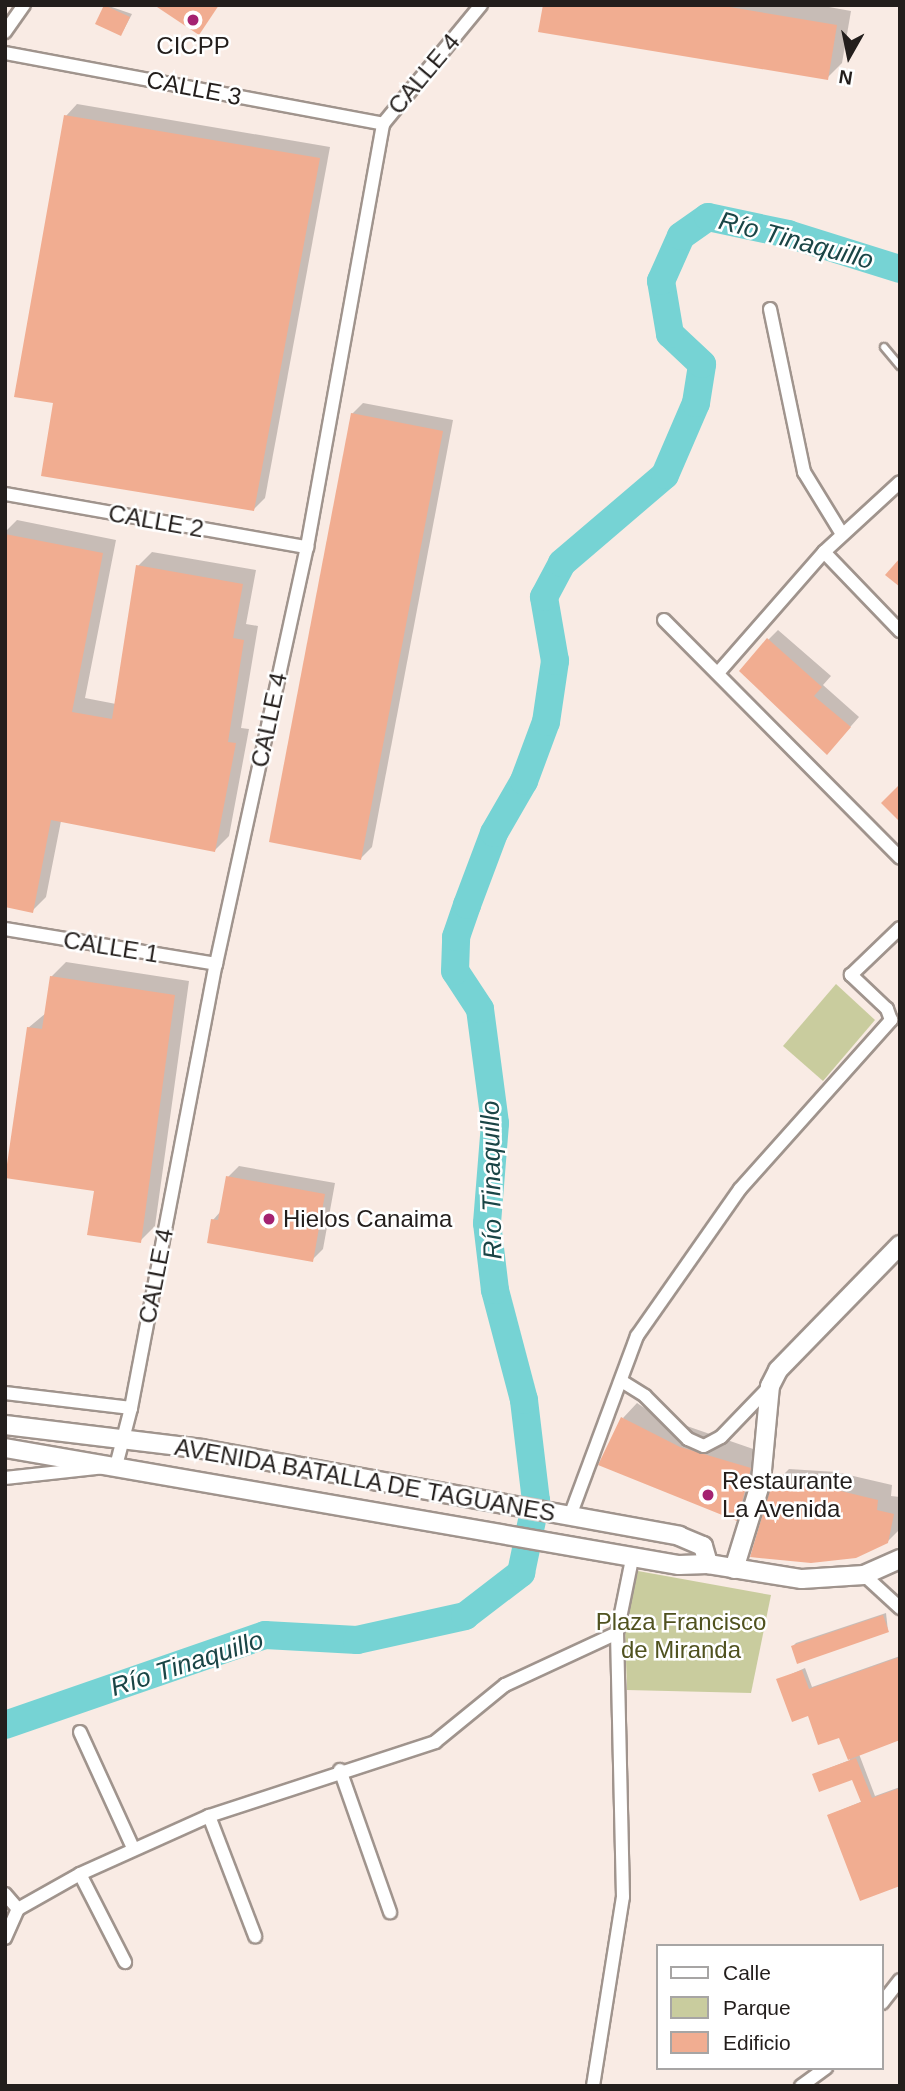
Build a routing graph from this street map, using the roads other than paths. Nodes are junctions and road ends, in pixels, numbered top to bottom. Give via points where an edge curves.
1 (24, 5) edge
2 (481, 5) edge
3 (5, 32) edge
4 (5, 53) edge
5 (383, 124) junction
6 (770, 309) dead end
7 (884, 347) dead end
8 (900, 366) edge
9 (900, 482) edge
10 (5, 495) edge
11 (842, 534) junction
12 (307, 547) junction
13 (824, 552) junction
14 (664, 620) dead end
15 (900, 631) edge
16 (718, 673) junction
17 (900, 858) edge
18 (900, 928) edge
19 (5, 929) edge
20 (216, 964) junction
21 (900, 1245) edge
22 (623, 1382) junction
23 (770, 1387) junction
24 (5, 1393) edge
25 (131, 1408) junction
26 (5, 1425) edge
27 (123, 1438) junction
28 (5, 1448) edge
29 (116, 1466) junction
30 (5, 1478) edge
31 (564, 1515) junction
32 (632, 1559) junction
33 (900, 1559) edge
34 (708, 1564) junction
35 (734, 1569) junction
36 (863, 1575) junction
37 (900, 1608) edge
38 (617, 1633) junction
39 (80, 1732) dead end
40 (340, 1770) junction
41 (209, 1815) junction
42 (133, 1848) junction
43 (80, 1874) junction
44 (5, 1895) edge
45 (18, 1909) junction
46 (390, 1912) dead end
47 (255, 1936) dead end
48 (5, 1938) edge
49 (125, 1962) dead end
50 (900, 1980) edge
51 (884, 2000) edge
52 (822, 2070) edge
53 (593, 2086) edge
54 (801, 2086) edge

1 - 3 street
2 - 5 street, CALLE 4
4 - 5 street, CALLE 3
5 - 12 street, CALLE 4
6 - 11 street via 804,472
7 - 8 lane
9 - 11 street
10 - 12 street, CALLE 2
11 - 13 street
12 - 20 street, CALLE 4
13 - 15 street
13 - 16 street
14 - 16 street
16 - 17 street
18 - 22 street via 851,975 887,1009 891,1020 884,1032 740,1189 637,1336
19 - 20 street, CALLE 1
20 - 25 street, CALLE 4
21 - 23 street via 778,1370
22 - 23 street via 645,1396 688,1439 704,1446 721,1437
22 - 31 street
23 - 35 street via 761,1481
24 - 25 street
25 - 27 street, CALLE 4
26 - 27 street, AVENIDA BATALLA DE TAGUANES
27 - 29 street, CALLE 4
27 - 31 street, AVENIDA BATALLA DE TAGUANES
28 - 29 street, AVENIDA BATALLA DE TAGUANES
29 - 30 street
29 - 32 street, AVENIDA BATALLA DE TAGUANES
31 - 34 street, AVENIDA BATALLA DE TAGUANES via 694,1540 703,1546
32 - 34 street, AVENIDA BATALLA DE TAGUANES
32 - 38 street
33 - 36 street, AVENIDA BATALLA DE TAGUANES
34 - 35 street, AVENIDA BATALLA DE TAGUANES
35 - 36 street, AVENIDA BATALLA DE TAGUANES via 802,1579
36 - 37 street
38 - 40 street via 505,1685 435,1742
38 - 53 street via 623,1897
39 - 42 street
40 - 41 street
40 - 46 street
41 - 42 street
41 - 47 street
42 - 43 street
43 - 45 street
43 - 49 street
44 - 45 street
45 - 48 street
50 - 51 street
52 - 54 street

